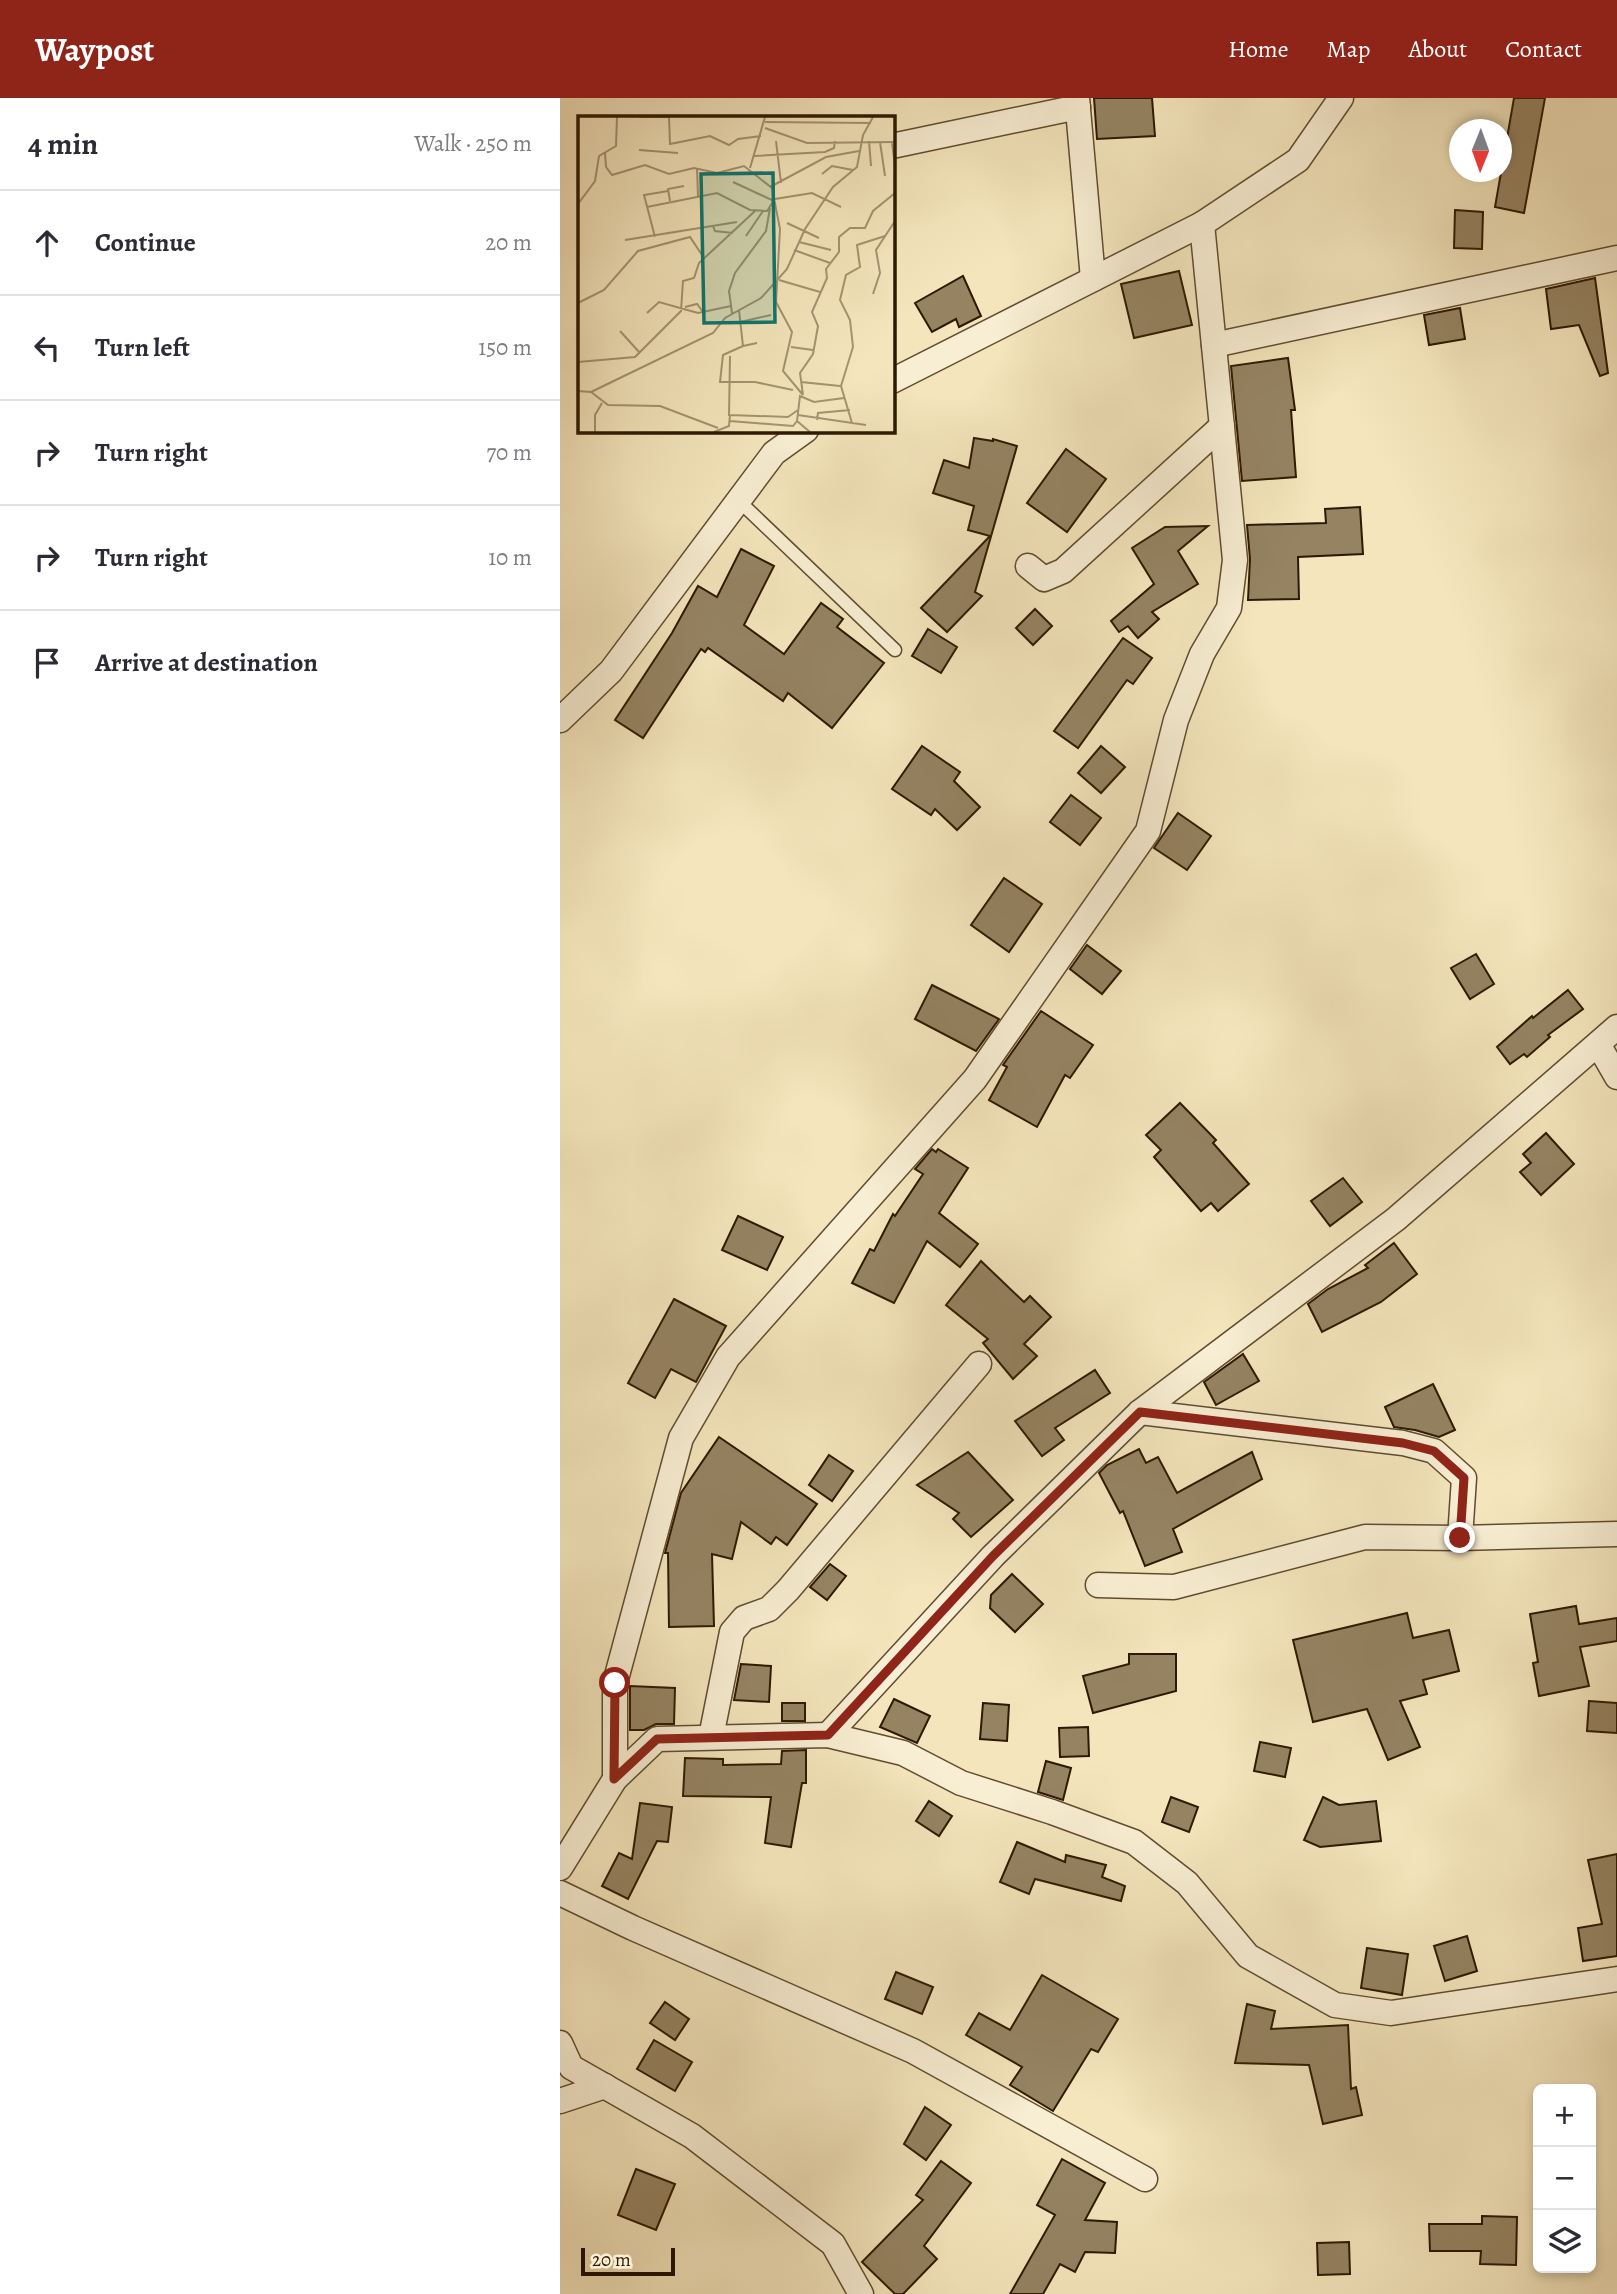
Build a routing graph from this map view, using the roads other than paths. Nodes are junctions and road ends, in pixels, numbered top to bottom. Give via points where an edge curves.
1 (1341, 98) edge
2 (1077, 102) edge
3 (894, 146) edge
4 (1202, 223) junction
5 (1617, 258) edge
6 (1093, 279) junction
7 (1214, 345) junction
8 (894, 380) edge
9 (1222, 426) junction
10 (803, 432) edge
11 (738, 500) junction
12 (1028, 566) dead end
13 (895, 650) dead end
14 (560, 720) edge
15 (1617, 1027) edge
16 (1598, 1044) junction
17 (1617, 1077) edge
18 (979, 1364) dead end
19 (1140, 1412) junction
20 (1617, 1534) edge
21 (1460, 1538) junction
22 (1098, 1585) dead end
23 (828, 1735) junction
24 (711, 1737) junction
25 (614, 1779) junction
26 (560, 1868) edge
27 (560, 1893) edge
28 (1617, 1979) edge
29 (560, 2043) edge
30 (605, 2086) junction
31 (560, 2101) edge
32 (1145, 2179) dead end
33 (861, 2294) edge

1 - 4 street via 1298,160
2 - 3 street
2 - 6 street
4 - 6 street
4 - 7 street
5 - 7 street
6 - 8 street
7 - 9 street
9 - 12 street via 1063,571 1044,579
9 - 25 street via 1235,560 1229,608 1202,654 1176,720 1148,831 975,1079 728,1357 681,1438 615,1683
10 - 11 street via 774,453
11 - 13 lane
11 - 14 street via 611,671
15 - 16 street
16 - 17 street
16 - 19 street via 1396,1219
18 - 24 street via 788,1590 769,1609 744,1618 732,1632
19 - 21 street via 1403,1443 1434,1451 1464,1478
19 - 23 street via 993,1556
20 - 21 street
21 - 22 street via 1364,1537 1174,1587
23 - 24 street
23 - 28 street via 903,1753 961,1783 1134,1842 1187,1883 1248,1956 1335,2005 1391,2013
24 - 25 street via 657,1739
25 - 26 street
27 - 32 street via 913,2051
29 - 30 street via 571,2067
30 - 31 street
30 - 33 street via 692,2136 833,2244

